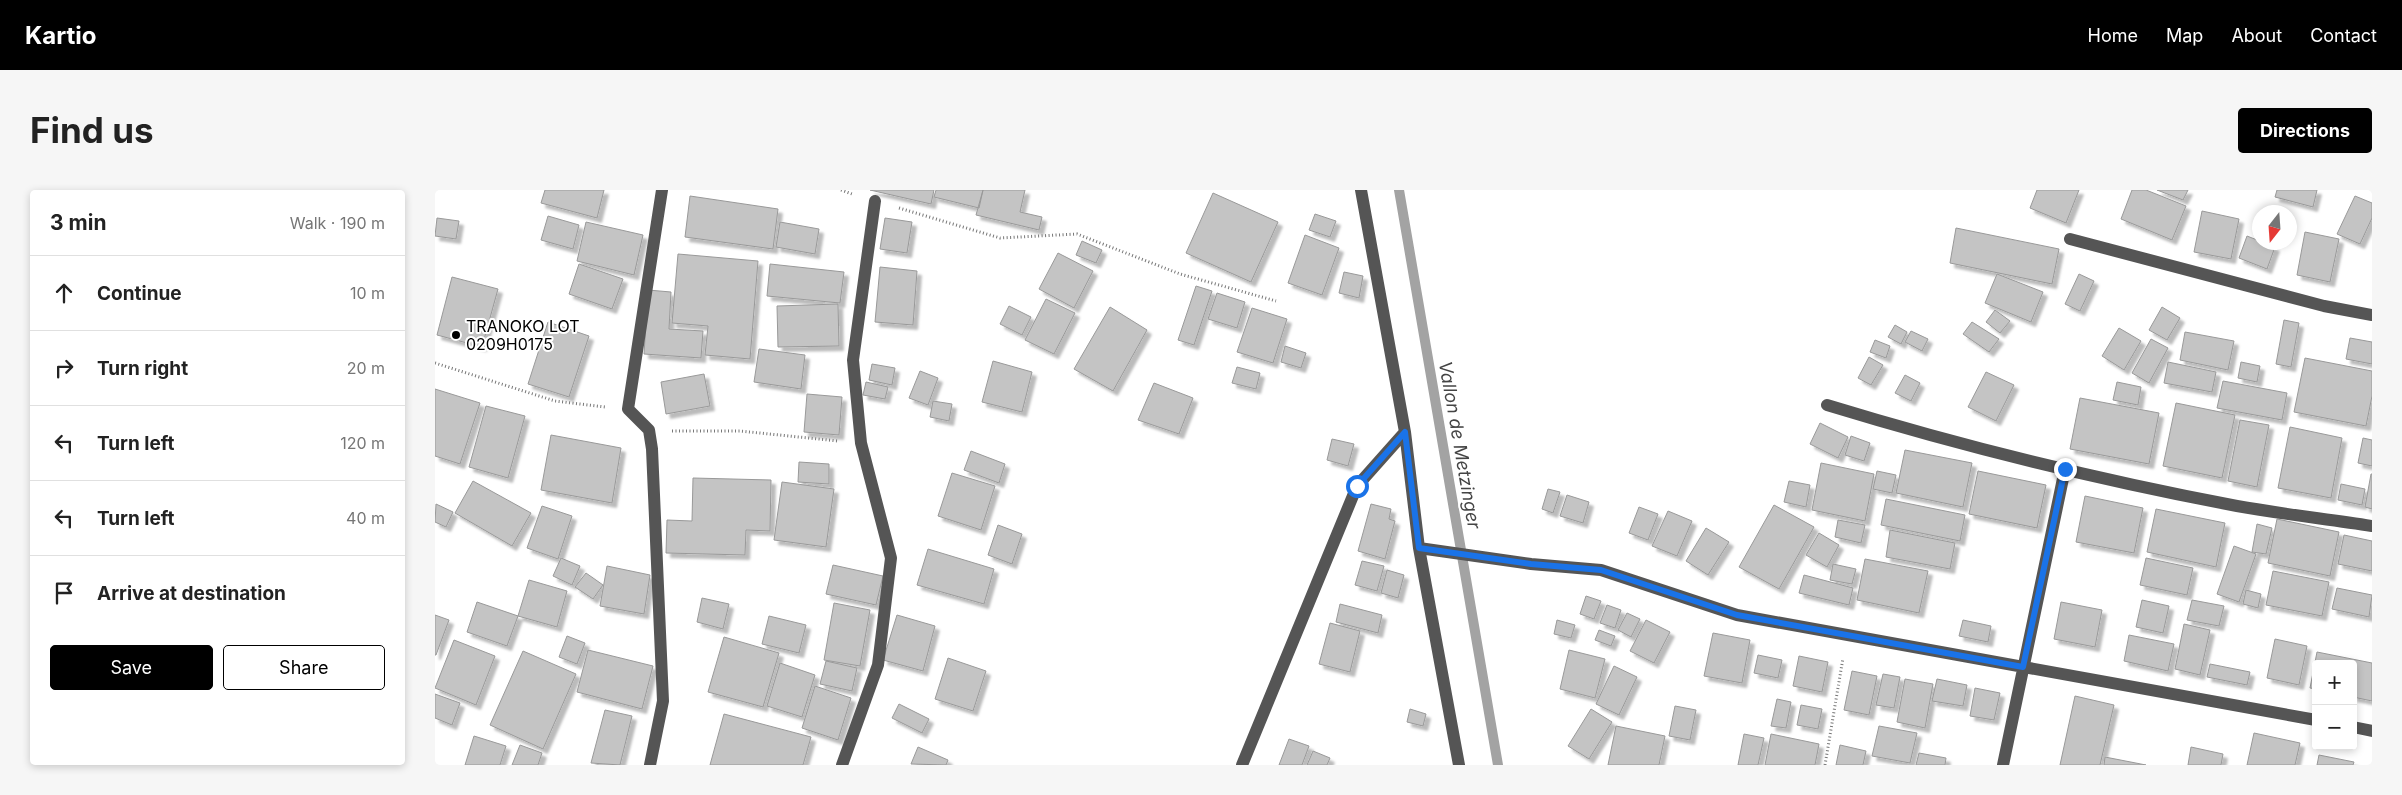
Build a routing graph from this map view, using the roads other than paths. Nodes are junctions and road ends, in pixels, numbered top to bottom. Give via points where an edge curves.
1 (662, 190) edge
2 (1361, 190) edge
3 (875, 201) road end
4 (2070, 239) dead end
5 (2372, 316) edge
6 (1827, 405) dead end
7 (1405, 432) junction
8 (2065, 469) junction
9 (2372, 526) edge
10 (1419, 548) junction
11 (2023, 667) junction
12 (2312, 719) edge
13 (2357, 728) edge
14 (2372, 731) edge
15 (650, 765) edge
16 (841, 765) edge
17 (1242, 765) edge
18 (1459, 765) edge
19 (2003, 765) edge

1 - 15 street via 628,409 649,430 663,701
2 - 7 street
3 - 16 street via 853,360 861,443 891,558 878,665
4 - 5 street
6 - 8 street via 1897,427
7 - 10 street
7 - 17 street via 1357,486
8 - 9 street via 2237,506
8 - 11 street
10 - 11 street via 1601,570 1737,615
10 - 18 street
11 - 12 street
11 - 19 street
13 - 14 street

